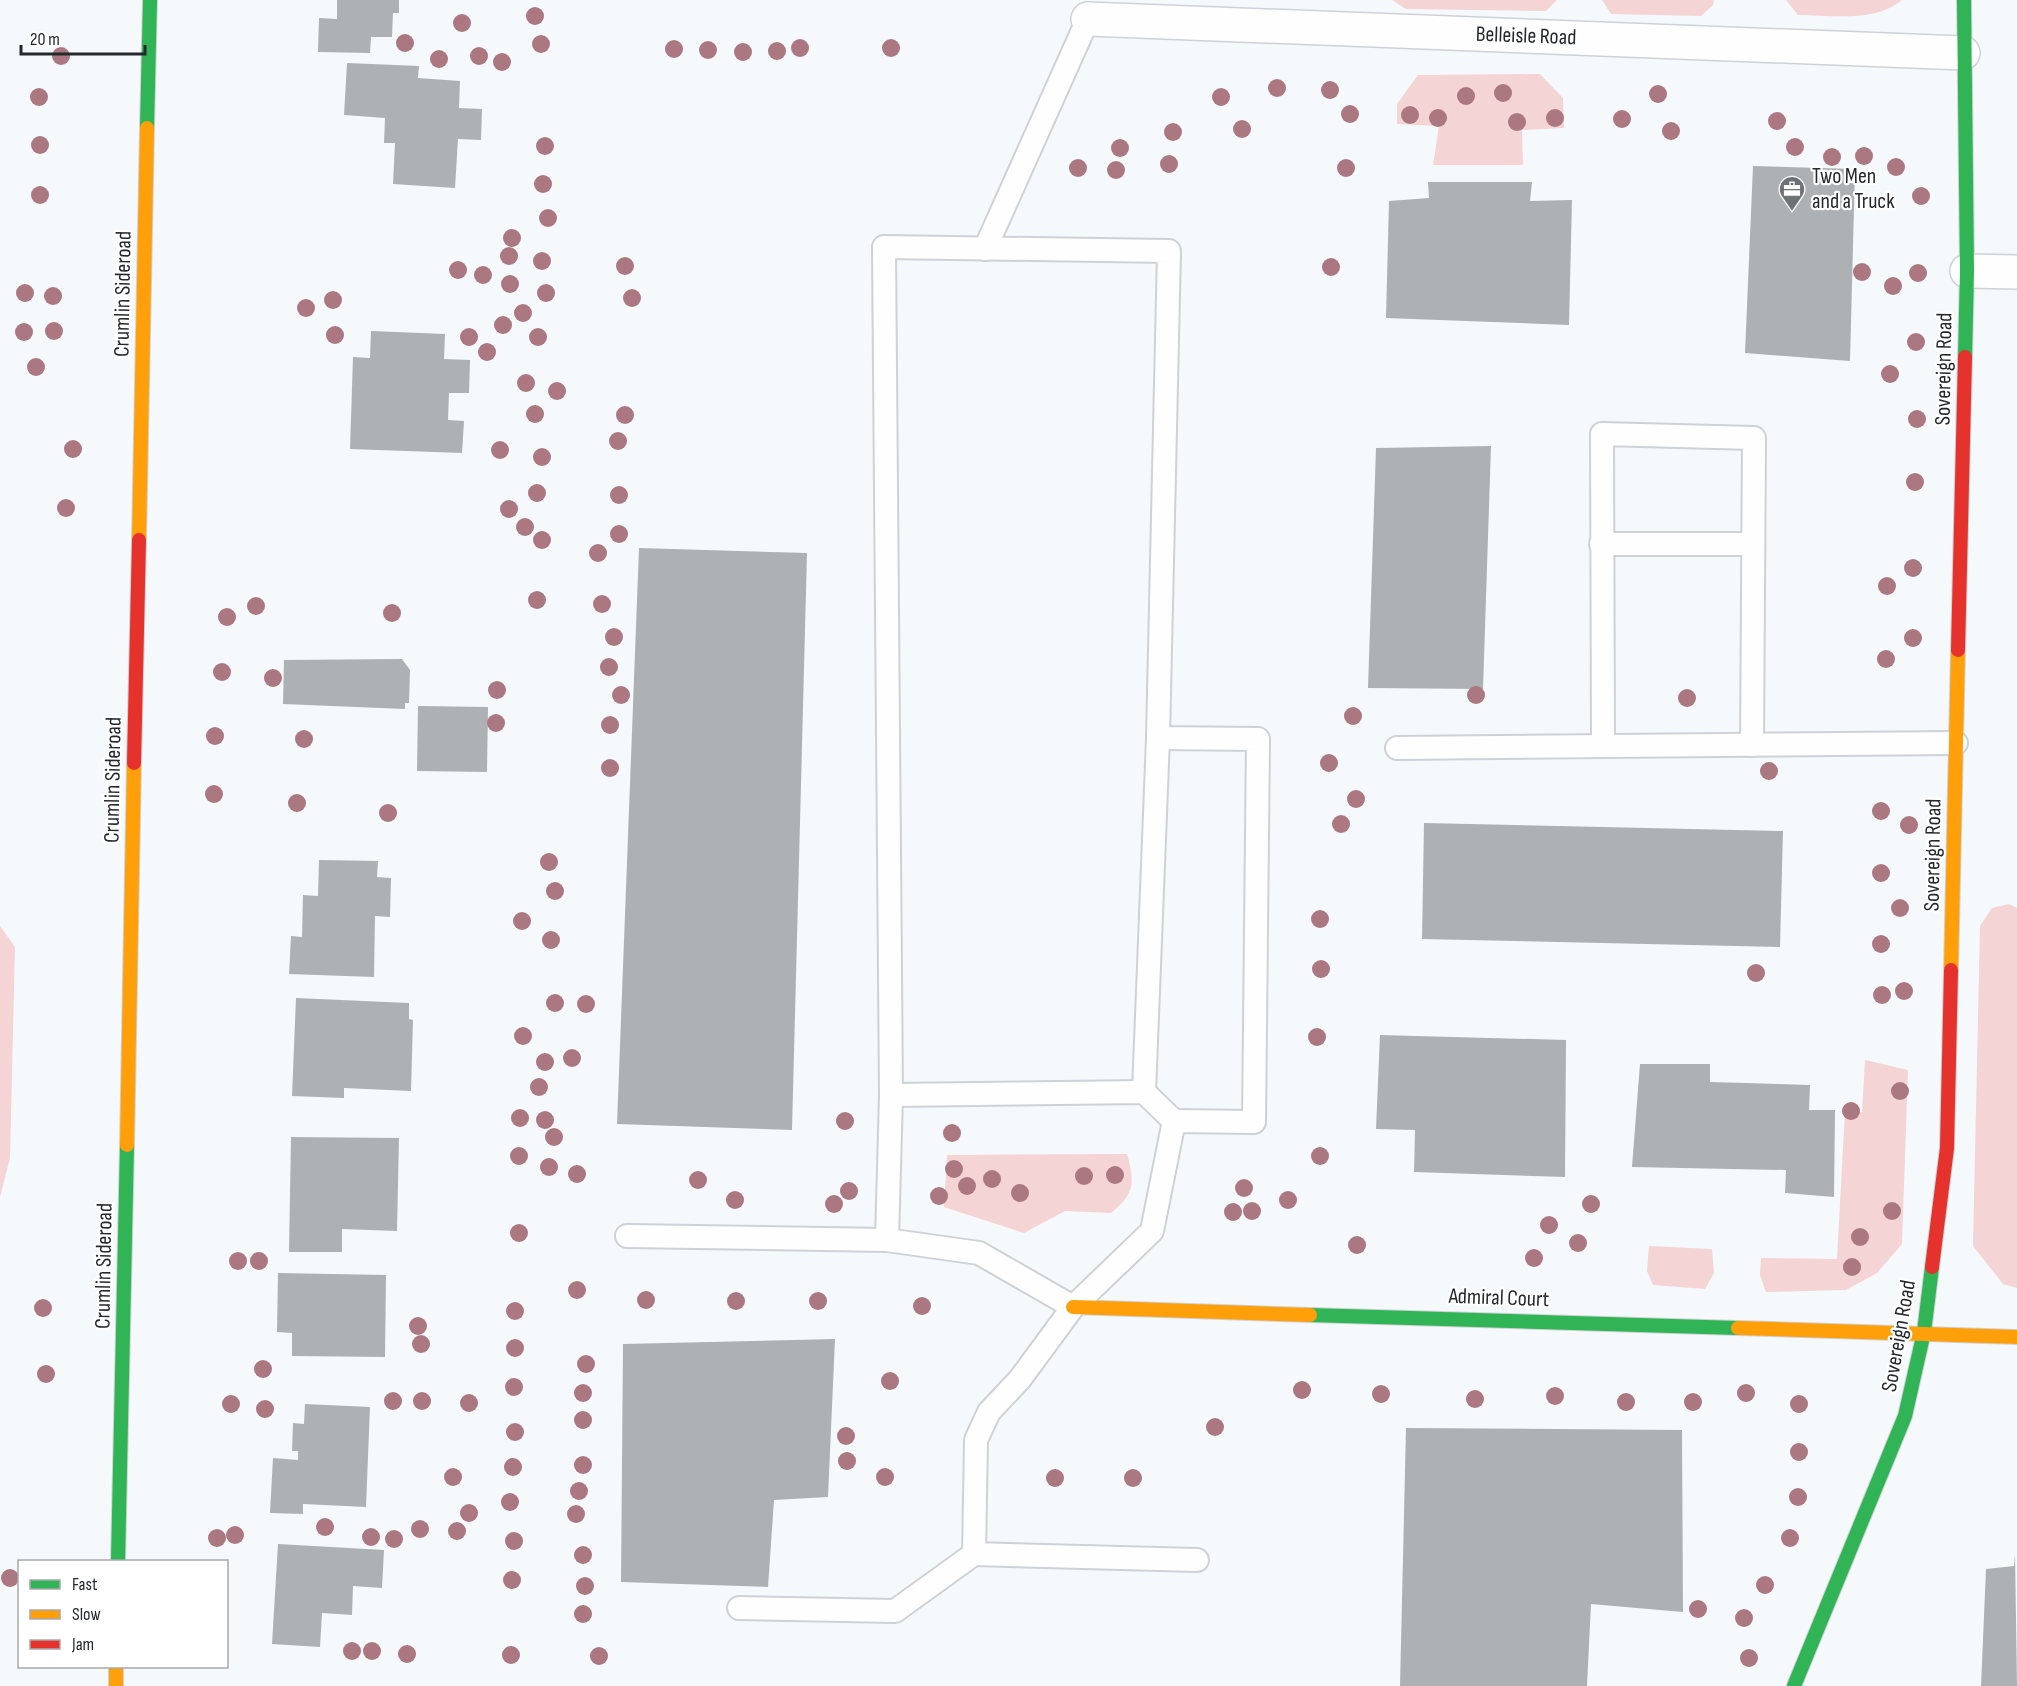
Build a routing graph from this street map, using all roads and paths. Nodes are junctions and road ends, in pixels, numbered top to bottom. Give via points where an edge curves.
1 (150, 0) edge
2 (1964, 0) edge
3 (1088, 19) joint
4 (1963, 52) junction
5 (985, 249) junction
6 (1967, 271) junction
7 (2017, 272) edge
8 (1601, 544) junction
9 (1753, 544) junction
10 (1158, 738) junction
11 (1956, 743) junction
12 (1752, 745) junction
13 (1603, 746) junction
14 (1397, 748) dead end
15 (1144, 1092) junction
16 (891, 1095) junction
17 (1174, 1121) junction
18 (627, 1236) dead end
19 (887, 1240) junction
20 (1073, 1306) junction
21 (1924, 1332) junction
22 (2017, 1336) edge
23 (974, 1554) junction
24 (118, 1560) edge
25 (1197, 1560) dead end
26 (739, 1608) dead end
27 (116, 1668) edge
28 (116, 1686) edge
29 (1794, 1686) edge

1 - 24 street, Crumlin Sideroad
2 - 4 street, Sovereign Road
3 - 4 street, Belleisle Road
3 - 5 lane
4 - 6 street, Sovereign Road
5 - 10 lane via 1168,251
5 - 16 lane via 884,247
6 - 7 street
6 - 11 street, Sovereign Road
8 - 9 lane
8 - 9 lane via 1602,434 1754,438
8 - 13 lane
9 - 12 lane
10 - 15 lane
10 - 17 lane via 1258,739 1254,1122
11 - 12 lane
11 - 21 street, Sovereign Road via 1947,1148
12 - 13 lane
13 - 14 lane
15 - 16 lane
15 - 17 lane
16 - 19 lane
17 - 20 lane via 1152,1231
18 - 19 lane
19 - 20 lane via 979,1253
20 - 21 street, Admiral Court
20 - 23 lane via 1020,1379 989,1412 976,1440
21 - 22 street, Admiral Court
21 - 29 street, Sovereign Road via 1905,1416
23 - 25 lane
23 - 26 lane via 895,1611
27 - 28 street

